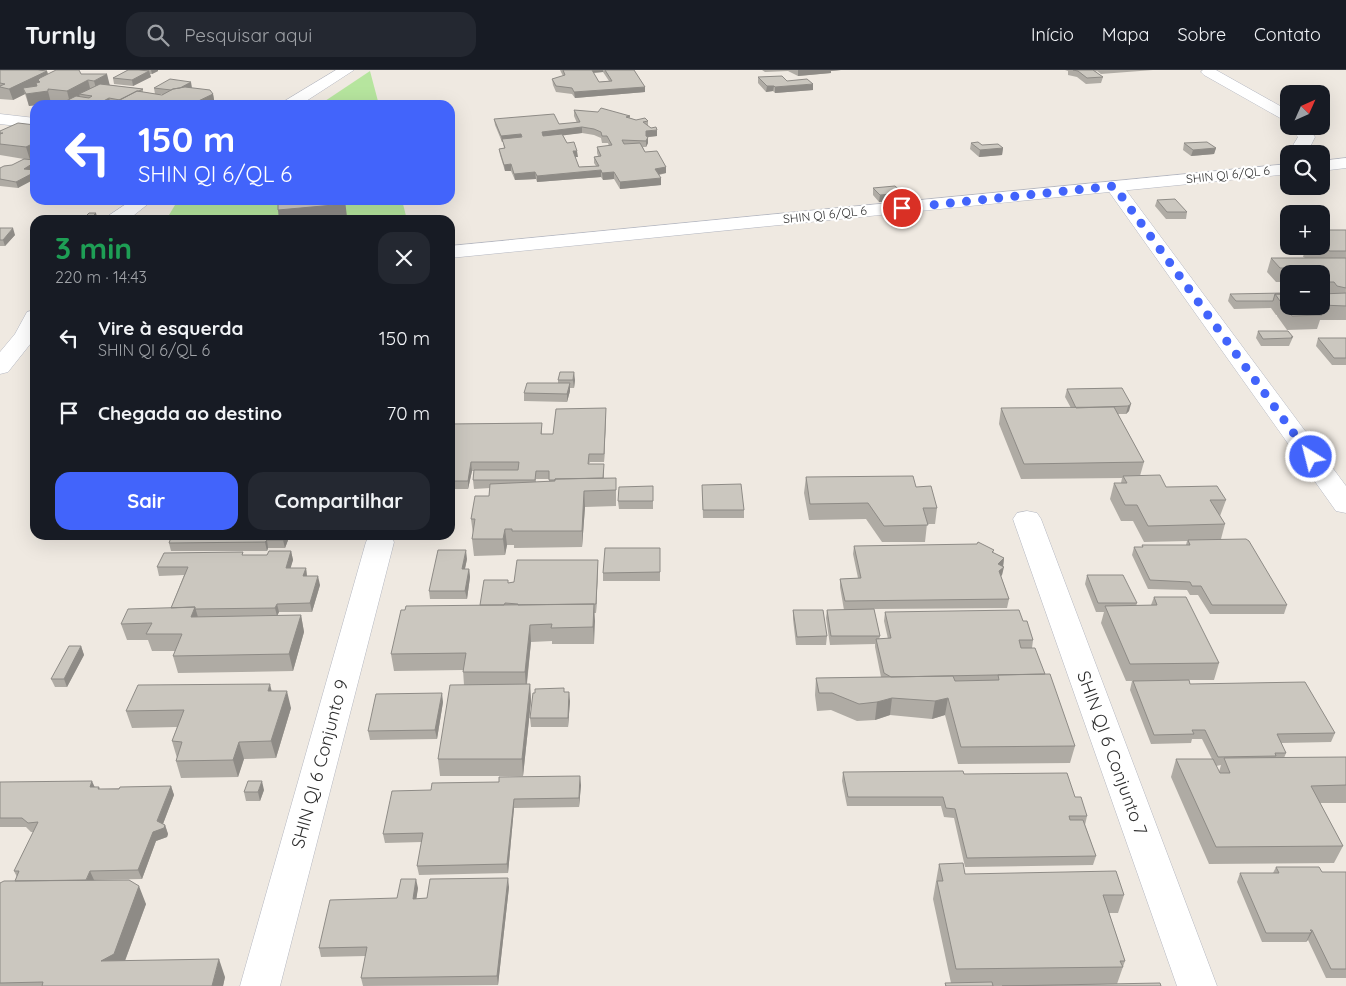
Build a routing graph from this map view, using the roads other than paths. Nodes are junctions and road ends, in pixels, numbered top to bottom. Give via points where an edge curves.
1 (347, 70) edge
2 (1208, 72) dead end
3 (297, 100) edge
4 (1280, 113) edge
5 (0, 119) edge
6 (30, 122) edge
7 (1346, 163) edge
8 (1330, 165) edge
9 (1280, 170) edge
10 (1114, 186) junction
11 (137, 205) edge
12 (122, 215) edge
13 (455, 252) edge
14 (30, 330) edge
15 (0, 367) edge
16 (1346, 505) edge
17 (1027, 519) dead end
18 (380, 542) dead end
19 (260, 986) edge
20 (1197, 986) edge

1 - 3 street
2 - 4 street
5 - 6 street
7 - 8 street
9 - 10 street, SHIN QI 6/QL 6
10 - 13 street, SHIN QI 6/QL 6
10 - 16 street
11 - 12 street
14 - 15 street
17 - 20 street, SHIN QI 6 Conjunto 7
18 - 19 street, SHIN QI 6 Conjunto 9

